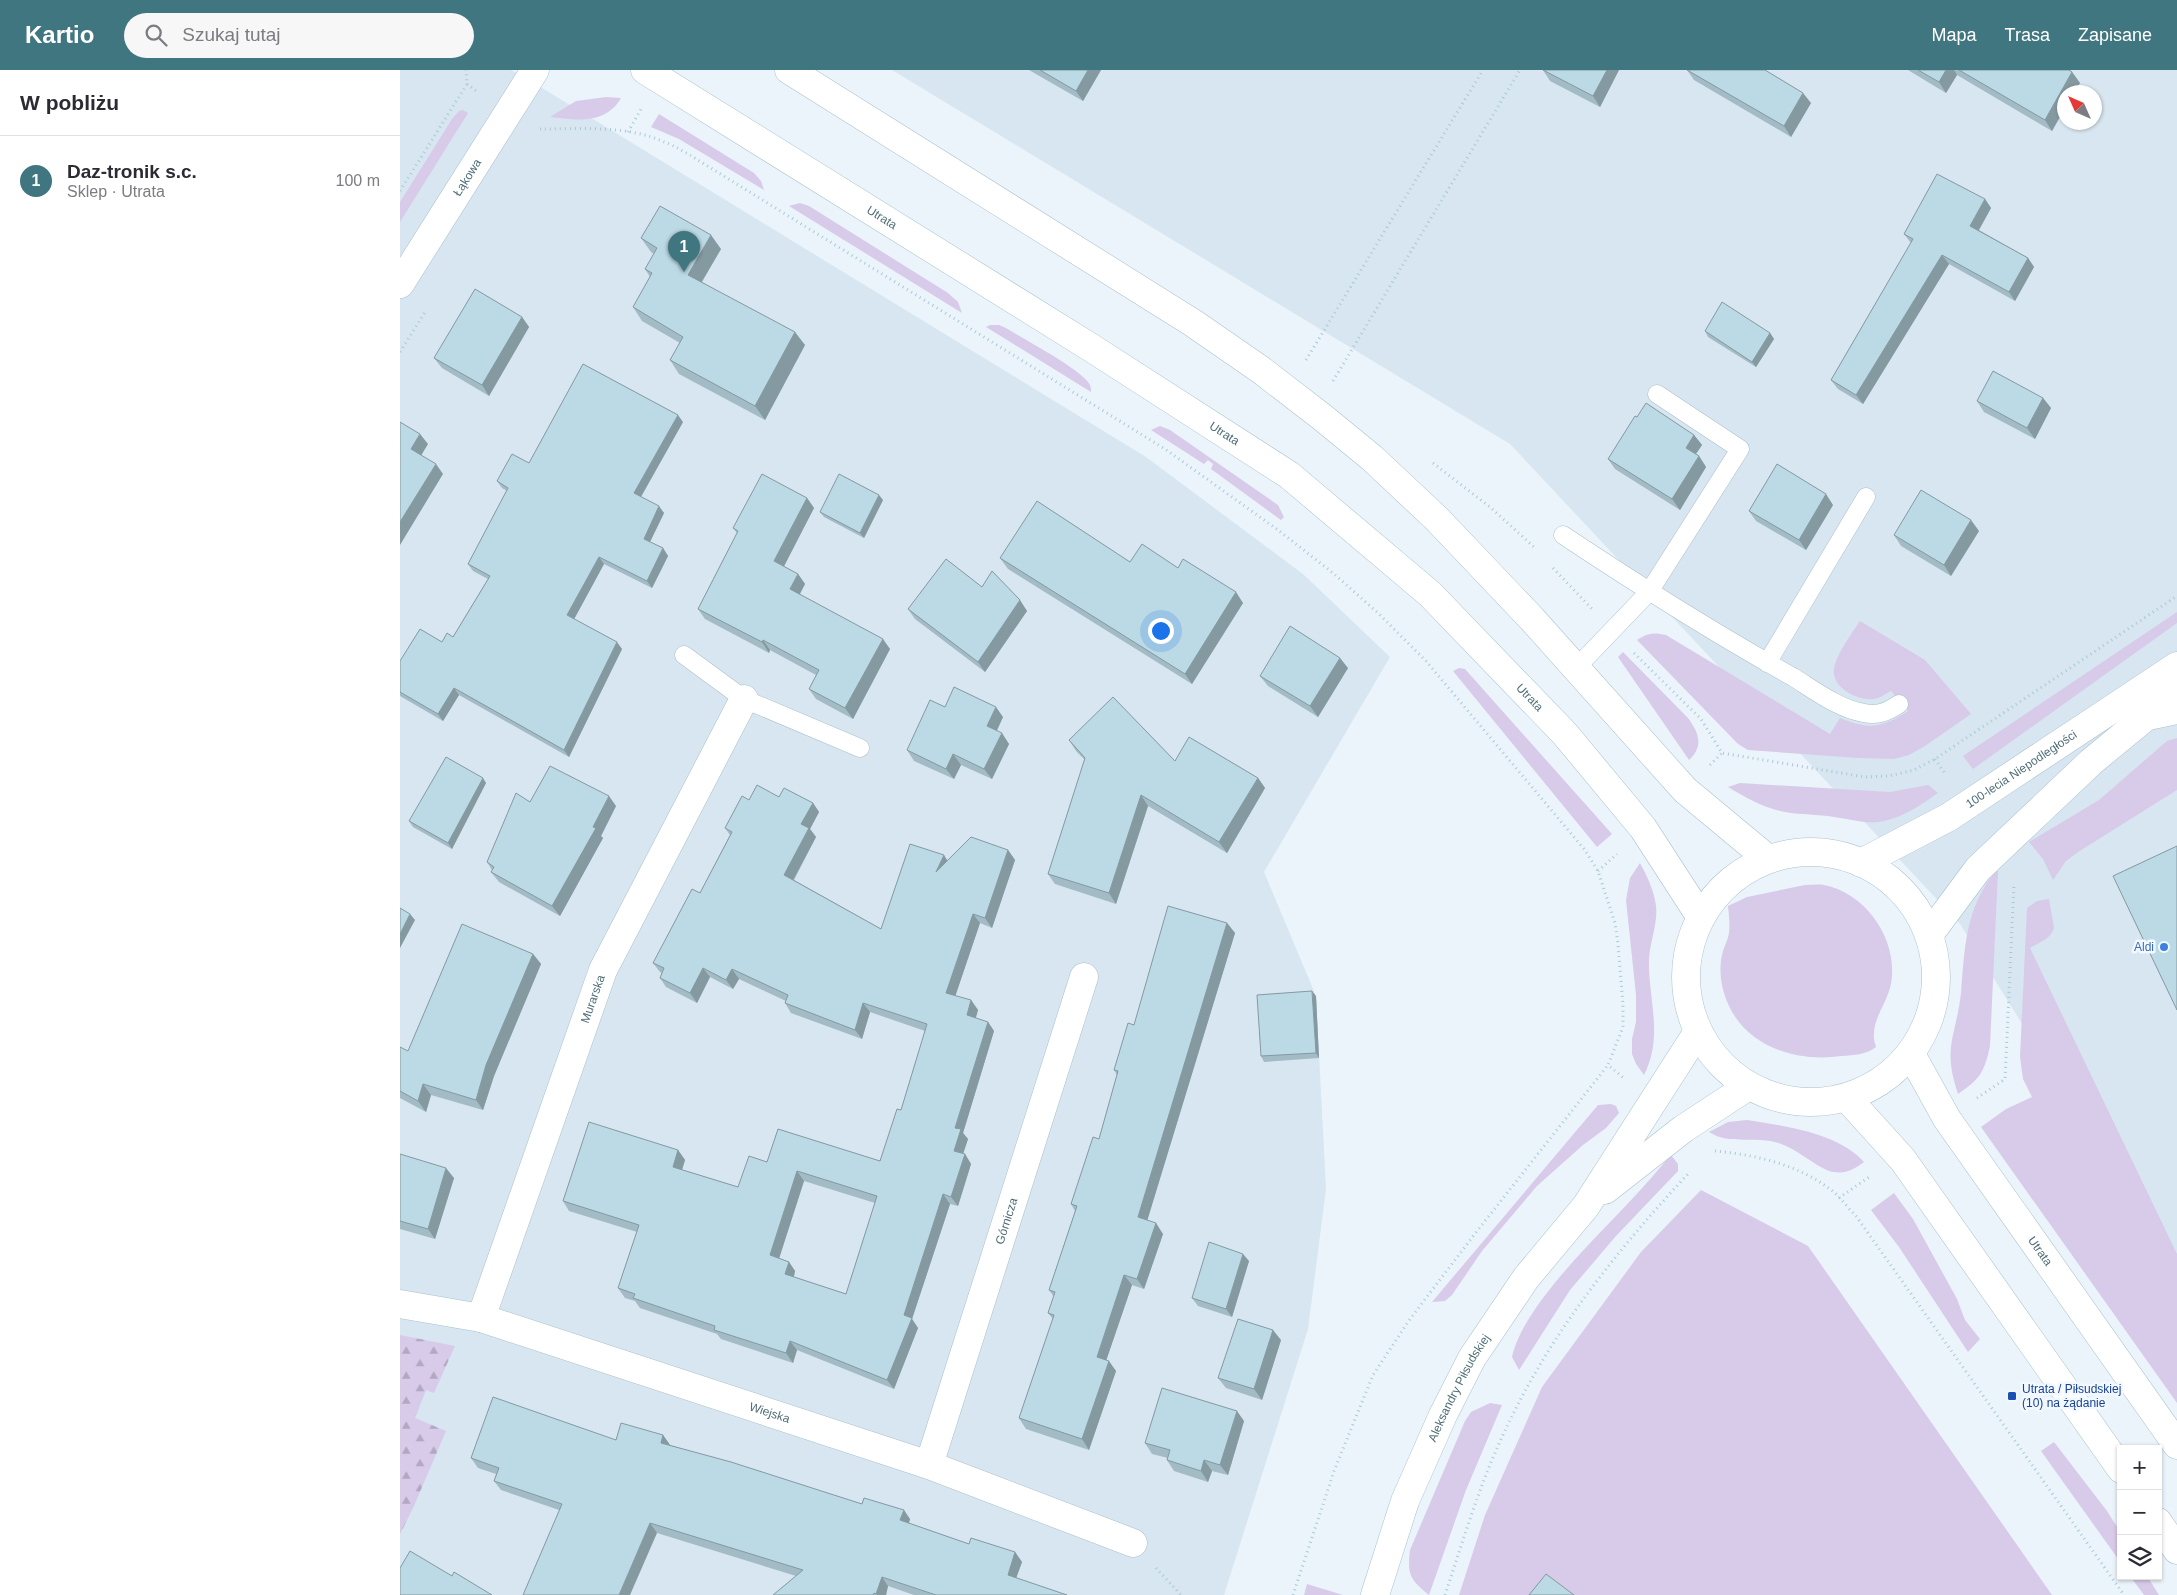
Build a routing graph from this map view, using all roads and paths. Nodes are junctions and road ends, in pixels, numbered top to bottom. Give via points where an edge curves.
1 (466, 70) edge
2 (535, 70) edge
3 (645, 70) edge
4 (789, 70) edge
5 (1483, 70) edge
6 (1520, 70) edge
7 (536, 130) dead end
8 (400, 191) edge
9 (400, 284) edge
10 (1286, 389) junction
11 (1658, 394) dead end
12 (1314, 411) junction
13 (1866, 497) dead end
14 (1563, 535) dead end
15 (1649, 592) junction
16 (2177, 596) edge
17 (684, 655) dead end
18 (1767, 663) junction
19 (2177, 666) edge
20 (1576, 668) junction
21 (2177, 691) edge
22 (744, 699) junction
23 (1899, 704) dead end
24 (2177, 715) edge
25 (2136, 724) junction
26 (860, 748) dead end
27 (1722, 753) dead end
28 (1768, 858) junction
29 (1861, 863) junction
30 (2014, 878) dead end
31 (1700, 916) junction
32 (1929, 935) junction
33 (1084, 977) dead end
34 (1697, 1033) junction
35 (1911, 1054) junction
36 (1608, 1065) junction
37 (1748, 1087) junction
38 (1847, 1098) junction
39 (1653, 1103) junction
40 (1947, 1120) junction
41 (1683, 1129) junction
42 (1899, 1156) junction
43 (1690, 1171) dead end
44 (1839, 1198) junction
45 (1586, 1206) junction
46 (400, 1304) edge
47 (481, 1318) junction
48 (2177, 1445) edge
49 (2117, 1463) edge
50 (929, 1465) junction
51 (2162, 1528) edge
52 (1133, 1543) dead end
53 (2177, 1550) edge
54 (1293, 1595) edge
55 (1375, 1595) edge
56 (1445, 1595) edge
57 (2124, 1595) edge

1 - 8 path via 467,84
2 - 9 main road, Łąkowa
3 - 31 main road, Utrata via 1033,311 1289,475 1430,594 1565,734 1643,828
4 - 10 main road via 1185,318
5 - 10 path
6 - 12 path
7 - 36 path via 580,128 628,132 661,140 693,157 1165,450 1333,573 1426,661 1584,849 1598,872 1615,923 1623,1005 1623,1027
10 - 12 main road
11 - 15 lane via 1740,449
12 - 20 main road via 1372,458 1437,520
13 - 18 lane
14 - 15 lane
15 - 18 lane
15 - 20 lane
16 - 27 path via 1914,770 1865,777
17 - 22 lane
18 - 23 lane via 1847,708 1862,713 1887,712
19 - 29 main road, 100-lecia Niepodległości via 1948,816
20 - 28 main road via 1685,790
21 - 25 main road
22 - 26 lane
22 - 47 main road, Murarska via 604,970
24 - 25 lane
25 - 32 main road via 1978,869
28 - 29 main road via 1806,851 1844,855
28 - 31 main road via 1741,872 1718,892
29 - 32 main road via 1879,871 1898,887
30 - 40 path via 2005,1079
31 - 34 main road via 1687,954 1686,970 1686,994
32 - 35 main road via 1936,958 1936,992 1928,1025
33 - 50 main road, Górnicza
34 - 37 main road via 1718,1063
34 - 39 main road, Aleksandry Piłsudskiej
35 - 38 main road via 1892,1074
35 - 40 main road, Utrata
36 - 39 path
36 - 54 path via 1416,1311 1374,1375 1334,1471
37 - 38 main road via 1779,1100 1813,1103
37 - 41 main road, Aleksandry Piłsudskiej
38 - 42 main road
39 - 45 main road, Aleksandry Piłsudskiej
40 - 48 main road, Utrata
41 - 44 path via 1709,1151 1748,1154 1780,1164 1805,1174
41 - 45 main road, Aleksandry Piłsudskiej
42 - 44 path
42 - 49 main road
43 - 56 path via 1627,1242 1586,1296 1528,1385 1502,1435
44 - 57 path via 1862,1224
45 - 55 main road, Aleksandry Piłsudskiej via 1526,1278 1472,1358 1406,1501
46 - 47 main road, Wiejska
47 - 50 main road, Wiejska
50 - 52 main road, Wiejska
51 - 53 main road

